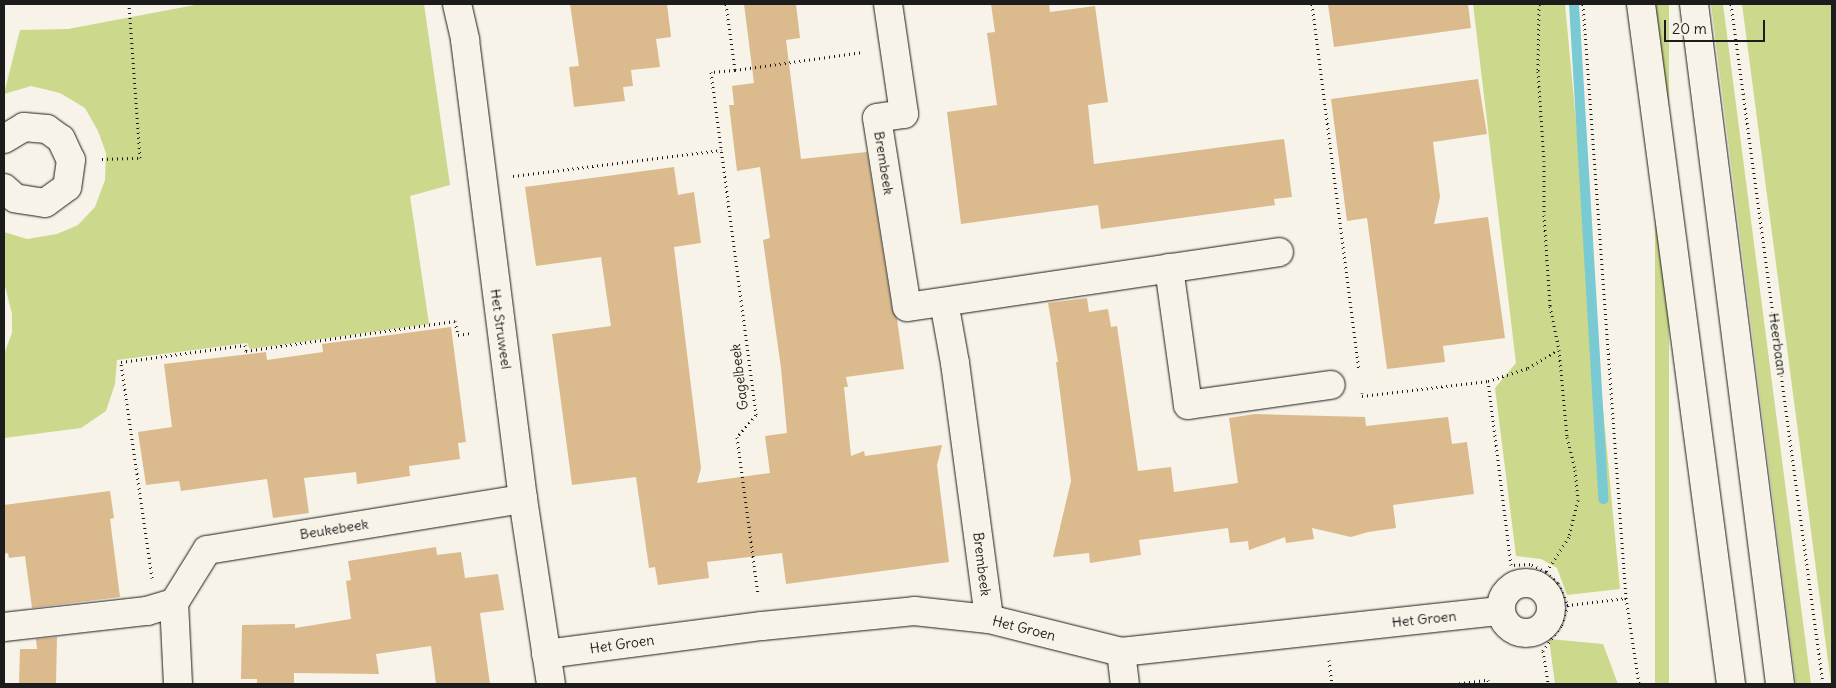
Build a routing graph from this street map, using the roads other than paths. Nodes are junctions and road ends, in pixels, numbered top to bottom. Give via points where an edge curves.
1 (457, 4) edge
2 (888, 4) edge
3 (1641, 4) edge
4 (1694, 4) edge
5 (4, 139) edge
6 (4, 188) edge
7 (1279, 252) dead end
8 (1169, 268) junction
9 (944, 302) junction
10 (1331, 385) dead end
11 (524, 499) junction
12 (166, 605) junction
13 (1500, 611) junction
14 (989, 619) junction
15 (4, 628) edge
16 (1121, 652) junction
17 (546, 654) junction
18 (178, 684) edge
19 (551, 684) edge
20 (1125, 684) edge
21 (1731, 684) edge
22 (1780, 684) edge

1 - 11 street, Het Struweel via 465,40
2 - 9 street, Brembeek via 904,114 877,118 907,307
3 - 21 street
4 - 22 street
5 - 6 street via 24,127 47,129 61,139 71,160 67,188 44,203 15,198
7 - 8 street, Brembeek
8 - 9 street, Brembeek
8 - 10 street via 1188,405
9 - 14 street, Brembeek
11 - 12 street, Beukebeek via 207,550
11 - 17 street, Het Struweel
12 - 15 street via 147,611
12 - 18 street
13 - 13 street via 1507,589 1518,583 1530,582 1541,586 1560,606 1544,627 1534,632 1512,630
13 - 16 street, Het Groen
14 - 16 street, Het Groen
14 - 17 street, Het Groen via 914,610
16 - 20 street
17 - 19 street, Het Struweel

